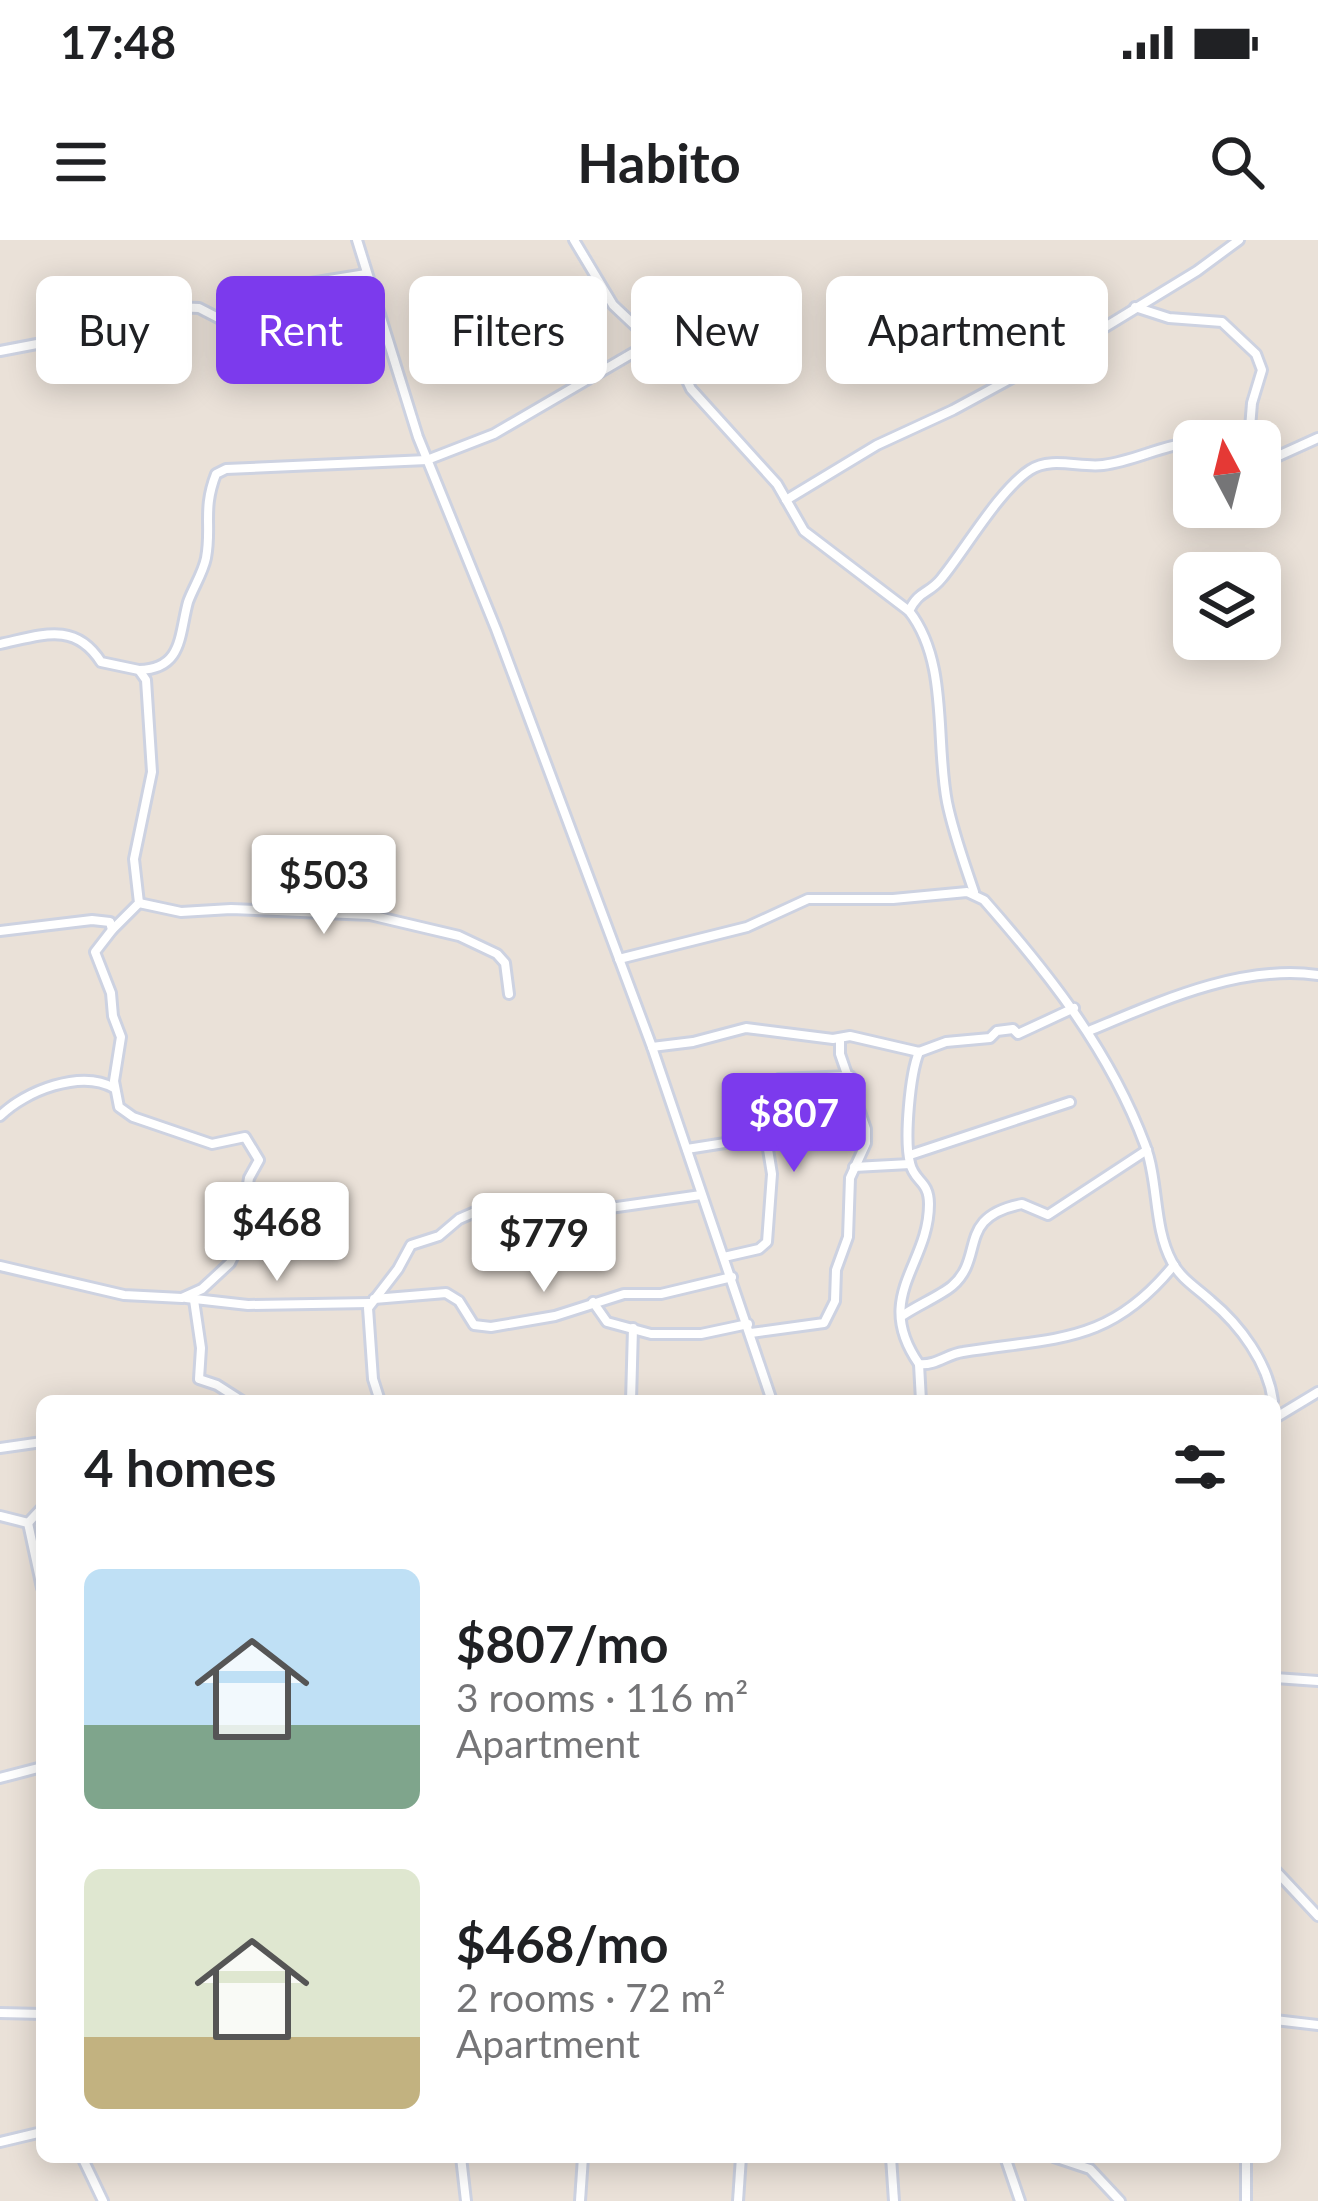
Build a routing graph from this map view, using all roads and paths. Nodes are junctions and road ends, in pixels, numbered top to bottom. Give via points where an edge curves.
1 (357, 240) edge
2 (574, 240) edge
3 (1239, 240) edge
4 (366, 274) junction
5 (1135, 308) junction
6 (631, 323) edge
7 (0, 351) edge
8 (631, 354) edge
9 (689, 384) edge
10 (1251, 420) edge
11 (1318, 438) edge
12 (1173, 445) edge
13 (1281, 455) edge
14 (427, 460) junction
15 (786, 500) junction
16 (909, 610) junction
17 (0, 644) edge
18 (139, 670) junction
19 (974, 893) junction
20 (139, 903) junction
21 (112, 930) junction
22 (0, 931) edge
23 (619, 959) junction
24 (1317, 961) edge
25 (1313, 974) edge
26 (509, 994) dead end
27 (1074, 1008) junction
28 (1089, 1031) junction
29 (840, 1039) junction
30 (652, 1047) junction
31 (920, 1052) junction
32 (850, 1076) junction
33 (115, 1089) junction
34 (1070, 1102) dead end
35 (0, 1116) edge
36 (769, 1136) junction
37 (687, 1149) junction
38 (1147, 1150) junction
39 (910, 1159) junction
40 (854, 1167) junction
41 (701, 1195) junction
42 (724, 1257) junction
43 (1174, 1265) junction
44 (0, 1266) edge
45 (732, 1277) junction
46 (182, 1298) junction
47 (194, 1300) junction
48 (372, 1301) junction
49 (592, 1302) junction
50 (901, 1317) junction
51 (632, 1328) junction
52 (750, 1328) junction
53 (919, 1364) junction
54 (1318, 1392) edge
55 (233, 1395) edge
56 (378, 1395) edge
57 (631, 1395) edge
58 (770, 1395) edge
59 (921, 1395) edge
60 (1272, 1395) edge
61 (1281, 1414) edge
62 (36, 1443) edge
63 (0, 1448) edge
64 (36, 1514) edge
65 (0, 1516) edge
66 (28, 1522) junction
67 (36, 1560) edge
68 (1281, 1679) edge
69 (1318, 1682) edge
70 (36, 1768) edge
71 (0, 1777) edge
72 (1281, 1878) edge
73 (1318, 1916) edge
74 (0, 2013) edge
75 (36, 2014) edge
76 (1281, 2021) edge
77 (1318, 2025) edge
78 (36, 2133) edge
79 (0, 2142) edge
80 (85, 2163) edge
81 (462, 2163) edge
82 (583, 2163) edge
83 (741, 2163) edge
84 (891, 2163) edge
85 (1007, 2163) edge
86 (1072, 2163) edge
87 (1246, 2163) edge
88 (103, 2201) edge
89 (466, 2201) edge
90 (580, 2201) edge
91 (738, 2201) edge
92 (894, 2201) edge
93 (1020, 2201) edge
94 (1120, 2201) edge
95 (1246, 2201) edge

1 - 4 street
2 - 6 street
3 - 5 street
4 - 7 street via 286,287 232,325 199,308 174,308 131,326
4 - 14 street
5 - 10 street via 1222,322 1256,354 1262,370
5 - 15 street
8 - 14 street via 494,434
9 - 15 street
11 - 13 street
12 - 16 street via 1106,465 1030,470
14 - 18 street via 216,474 206,500 206,558 183,631 167,663
14 - 23 street
15 - 16 street via 814,542
16 - 19 street via 928,640 946,799
17 - 18 street via 70,635 84,639 101,662
18 - 20 street via 153,741 134,859
19 - 23 street via 808,899 748,927
19 - 27 street
20 - 21 street
20 - 26 street via 181,912 391,920 497,954
21 - 22 street via 110,922 92,920
21 - 33 street via 95,952 121,1037
23 - 30 street
24 - 25 street
25 - 28 street via 1200,988
27 - 28 street
27 - 31 street via 1018,1034 997,1031
28 - 38 street
29 - 30 street via 746,1028
29 - 31 street
29 - 32 street
30 - 37 street
31 - 39 street via 910,1080
32 - 36 street via 771,1082 761,1106
32 - 40 street via 866,1136
33 - 35 street via 94,1081 57,1087 21,1098
33 - 46 street via 126,1114 212,1144 245,1137 258,1152 230,1263
34 - 39 street
36 - 37 street
36 - 42 street via 767,1242
37 - 41 street
38 - 43 street
38 - 50 street via 1048,1215 1022,1204 985,1219 956,1281
39 - 40 street
39 - 50 street via 929,1205
40 - 52 street via 829,1319
41 - 42 street
41 - 48 street via 544,1214 467,1214 411,1245
42 - 45 street
43 - 53 street via 1103,1326
43 - 60 street via 1256,1354
44 - 46 street via 124,1294
45 - 49 street
45 - 52 street
46 - 47 street
47 - 48 street
47 - 55 street via 199,1379
48 - 49 street via 446,1293 479,1328
48 - 56 street
49 - 51 street via 607,1322
50 - 53 street
51 - 52 street via 672,1335
51 - 57 street
52 - 58 street
53 - 59 street
54 - 61 street
62 - 63 street
64 - 66 street
65 - 66 street
66 - 67 street
68 - 69 street
70 - 71 street
72 - 73 street
74 - 75 street
76 - 77 street
78 - 79 street
80 - 88 street
81 - 89 street
82 - 90 street
83 - 91 street
84 - 92 street
85 - 93 street
86 - 94 street via 1090,2169
87 - 95 street

